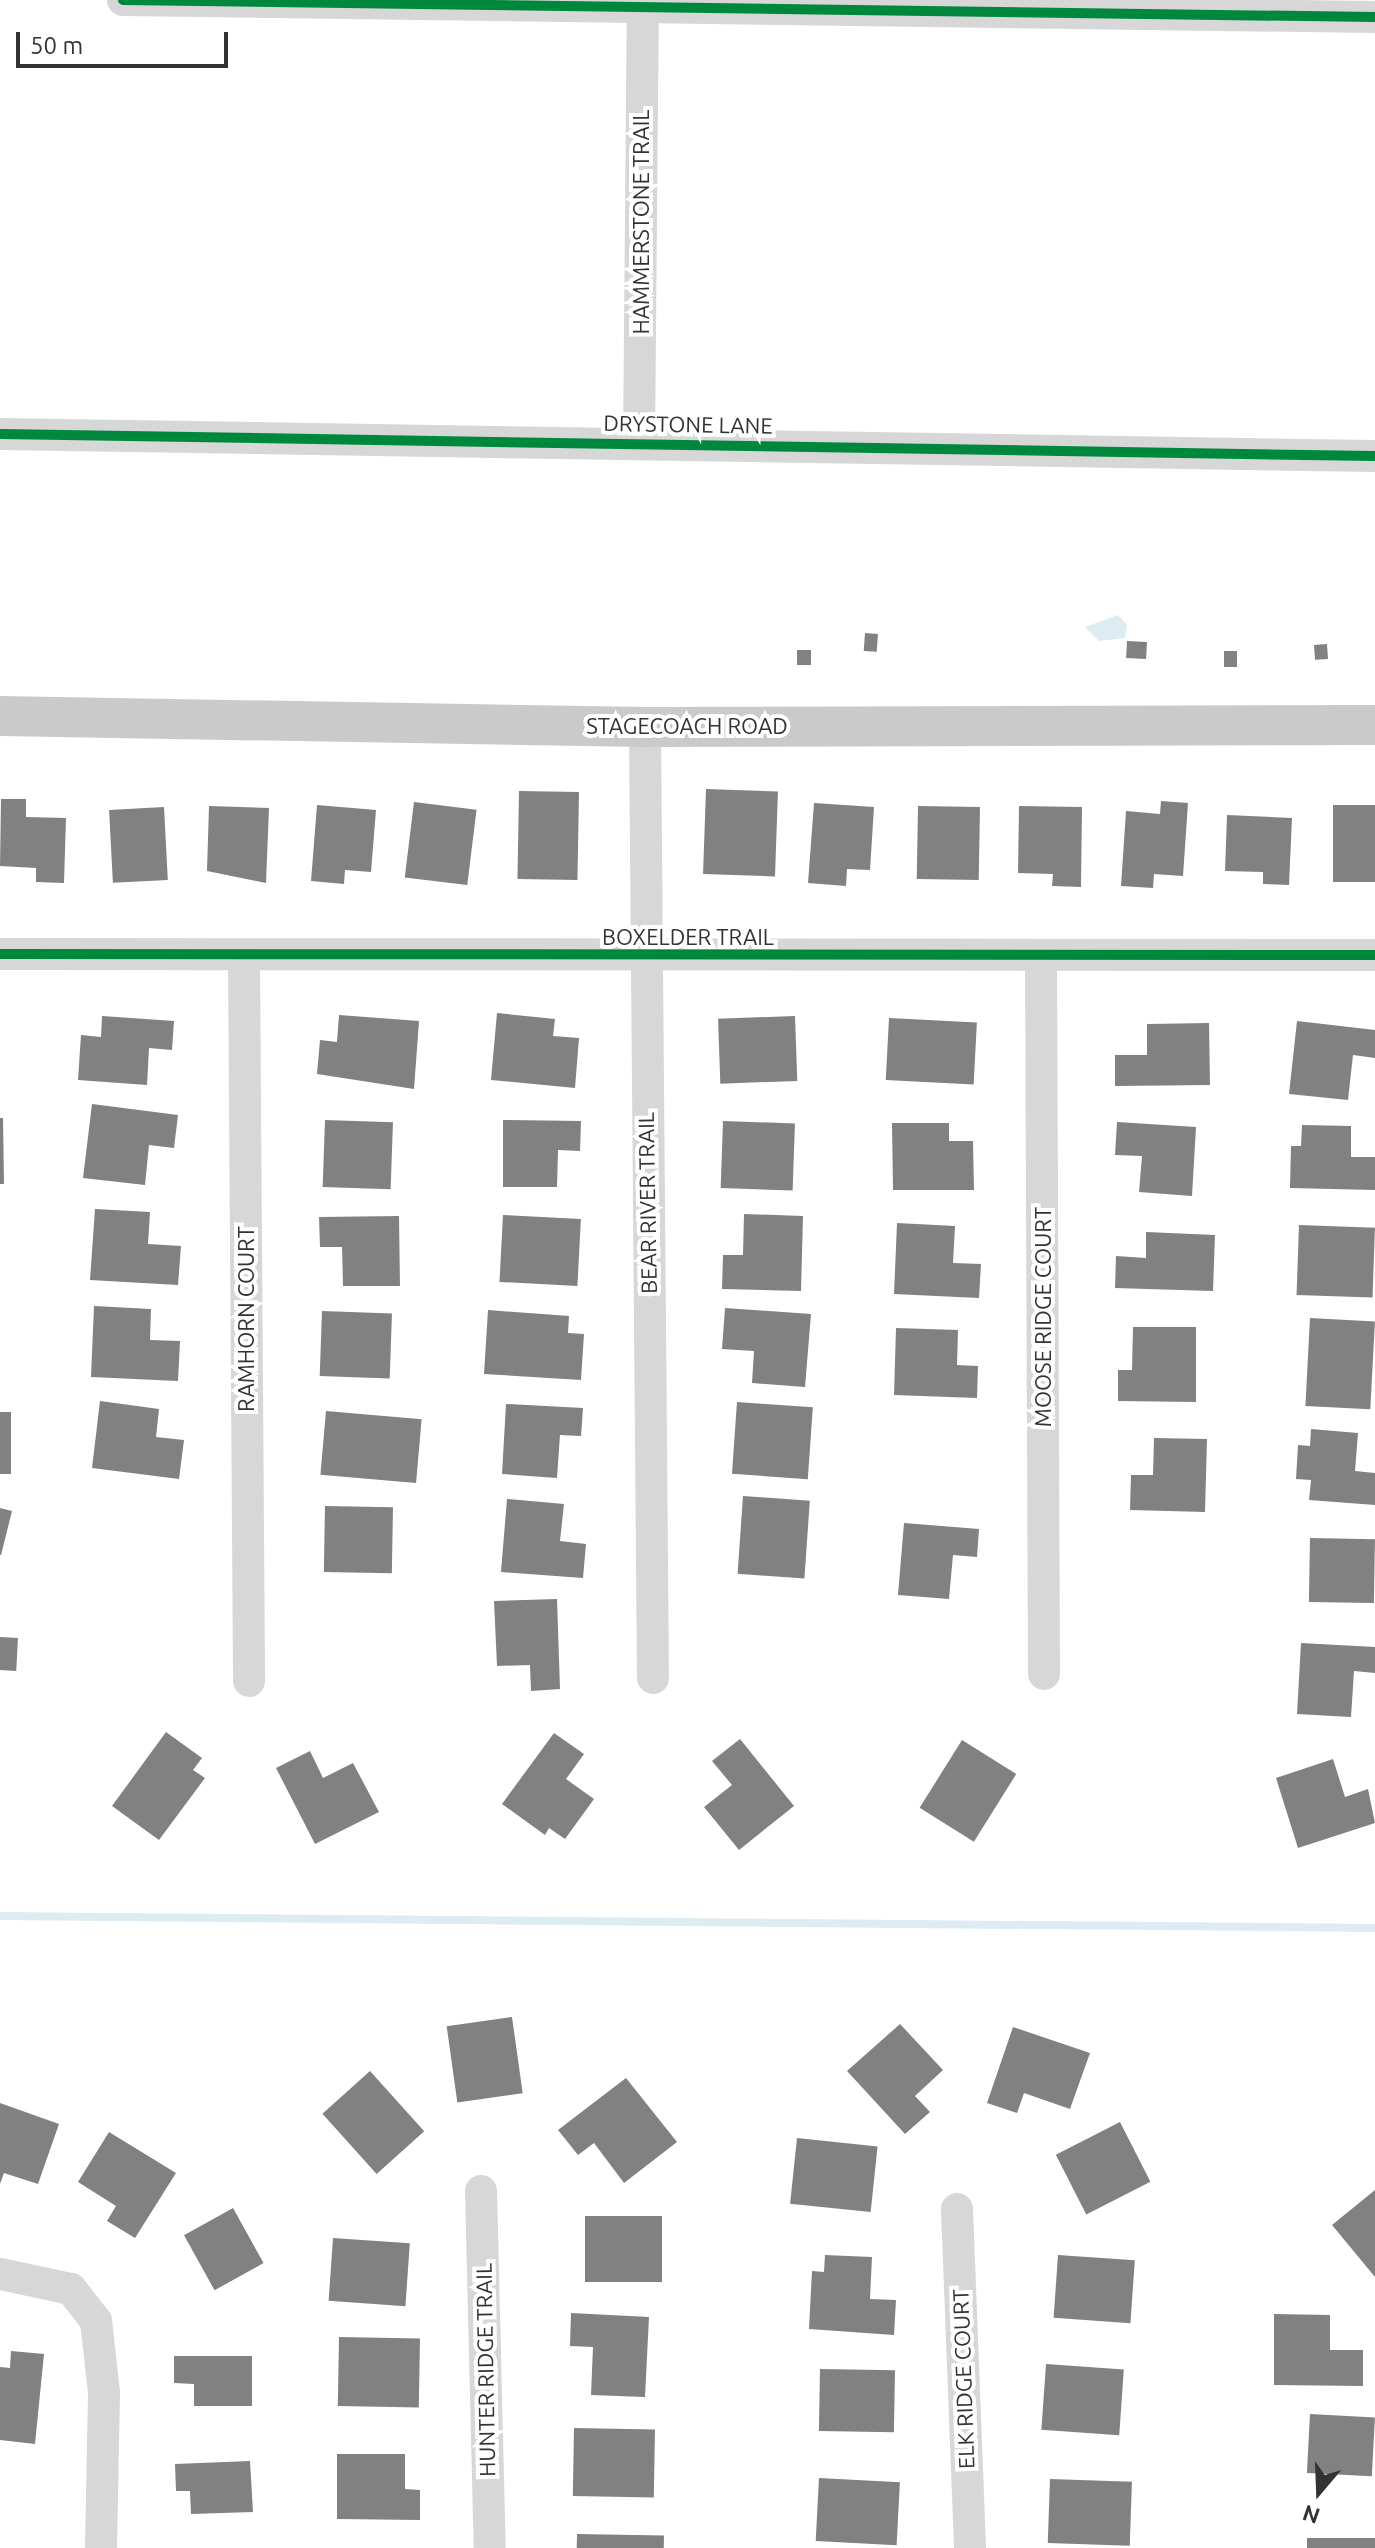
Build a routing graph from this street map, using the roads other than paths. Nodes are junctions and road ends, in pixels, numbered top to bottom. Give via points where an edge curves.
1 (123, 0) edge
2 (643, 3) edge
3 (1375, 17) edge
4 (0, 434) edge
5 (639, 444) junction
6 (1375, 456) edge
7 (0, 716) edge
8 (1375, 725) edge
9 (645, 727) junction
10 (0, 954) edge
11 (1375, 955) edge
12 (244, 957) junction
13 (643, 957) junction
14 (1041, 959) junction
15 (1044, 1674) dead end
16 (653, 1678) dead end
17 (249, 1681) dead end
18 (481, 2191) dead end
19 (957, 2209) dead end
20 (0, 2274) edge
21 (101, 2548) edge
22 (490, 2548) edge
23 (970, 2548) edge

1 - 2 street
2 - 3 street
2 - 5 street, HAMMERSTONE TRAIL
4 - 5 street, DRYSTONE LANE
5 - 6 street, DRYSTONE LANE
7 - 9 main road, STAGECOACH ROAD
8 - 9 main road, STAGECOACH ROAD
9 - 13 street, BEAR RIVER TRAIL
10 - 12 street, BOXELDER TRAIL
11 - 14 street, BOXELDER TRAIL
12 - 13 street, BOXELDER TRAIL
12 - 17 street, RAMHORN COURT
13 - 14 street, BOXELDER TRAIL
13 - 16 street, BEAR RIVER TRAIL
14 - 15 street, MOOSE RIDGE COURT
18 - 22 street, HUNTER RIDGE TRAIL
19 - 23 street, ELK RIDGE COURT
20 - 21 street via 71,2289 96,2321 104,2392

